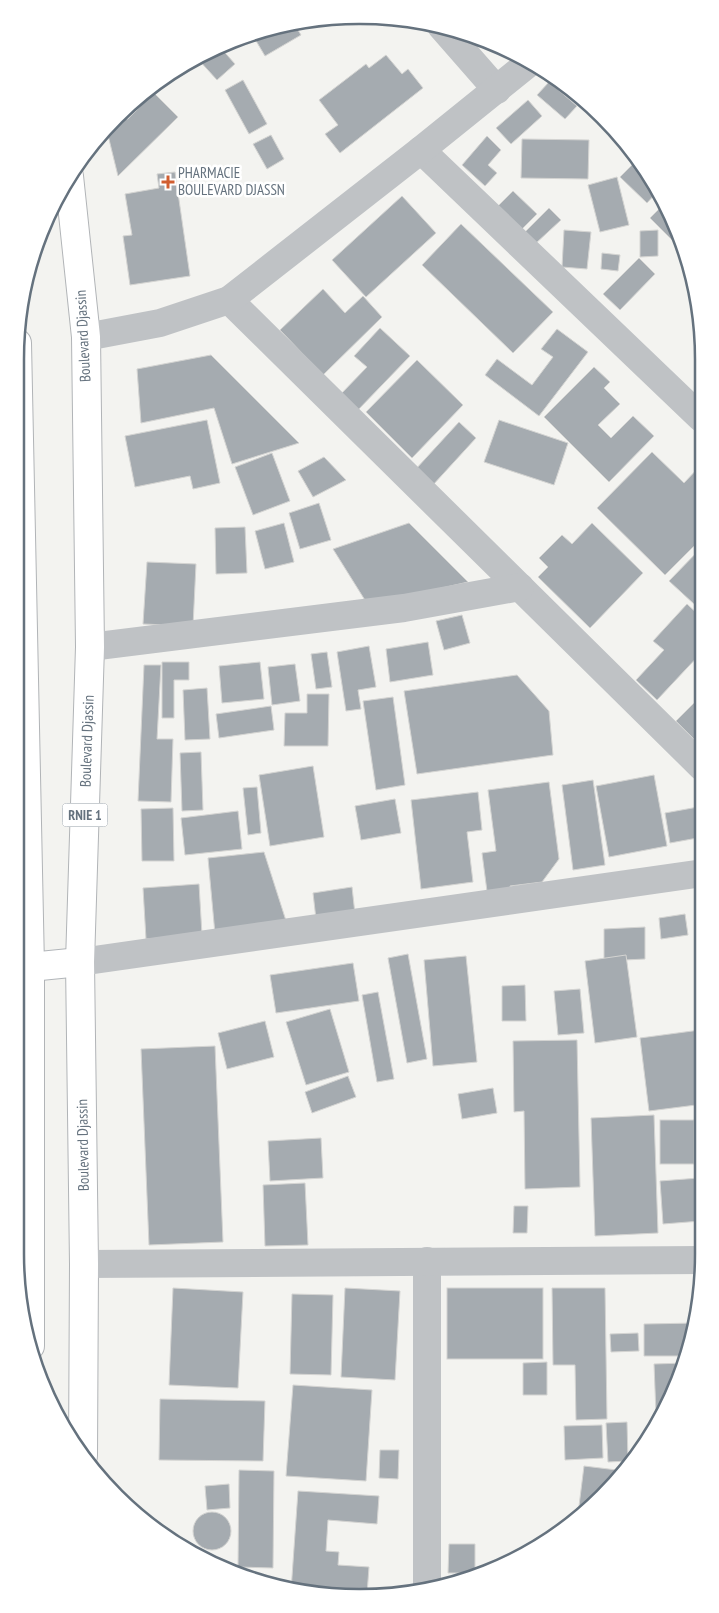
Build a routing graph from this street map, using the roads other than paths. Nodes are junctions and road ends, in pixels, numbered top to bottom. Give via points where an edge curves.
1 (450, 36) edge
2 (524, 67) edge
3 (497, 90) junction
4 (421, 150) junction
5 (70, 190) edge
6 (229, 300) junction
7 (86, 337) junction
8 (695, 412) edge
9 (520, 587) junction
10 (90, 647) junction
11 (695, 760) edge
12 (695, 874) edge
13 (80, 962) junction
14 (24, 968) edge
15 (24, 1022) edge
16 (695, 1260) edge
17 (427, 1261) junction
18 (84, 1264) junction
19 (29, 1315) edge
20 (82, 1443) edge
21 (427, 1583) edge

1 - 3 street
2 - 3 street
3 - 4 street
4 - 6 street
4 - 8 street
5 - 7 main road, Boulevard Djassin / RNIE 1
6 - 7 street via 160,323
6 - 9 street
7 - 10 main road, Boulevard Djassin / RNIE 1
9 - 10 street via 404,608
9 - 11 street
10 - 13 main road, Boulevard Djassin / RNIE 1
12 - 13 street
13 - 14 main road
13 - 18 main road, Boulevard Djassin / RNIE 1
15 - 19 main road
16 - 17 street
17 - 18 street
17 - 21 street
18 - 20 main road, Boulevard Djassin / RNIE 1

